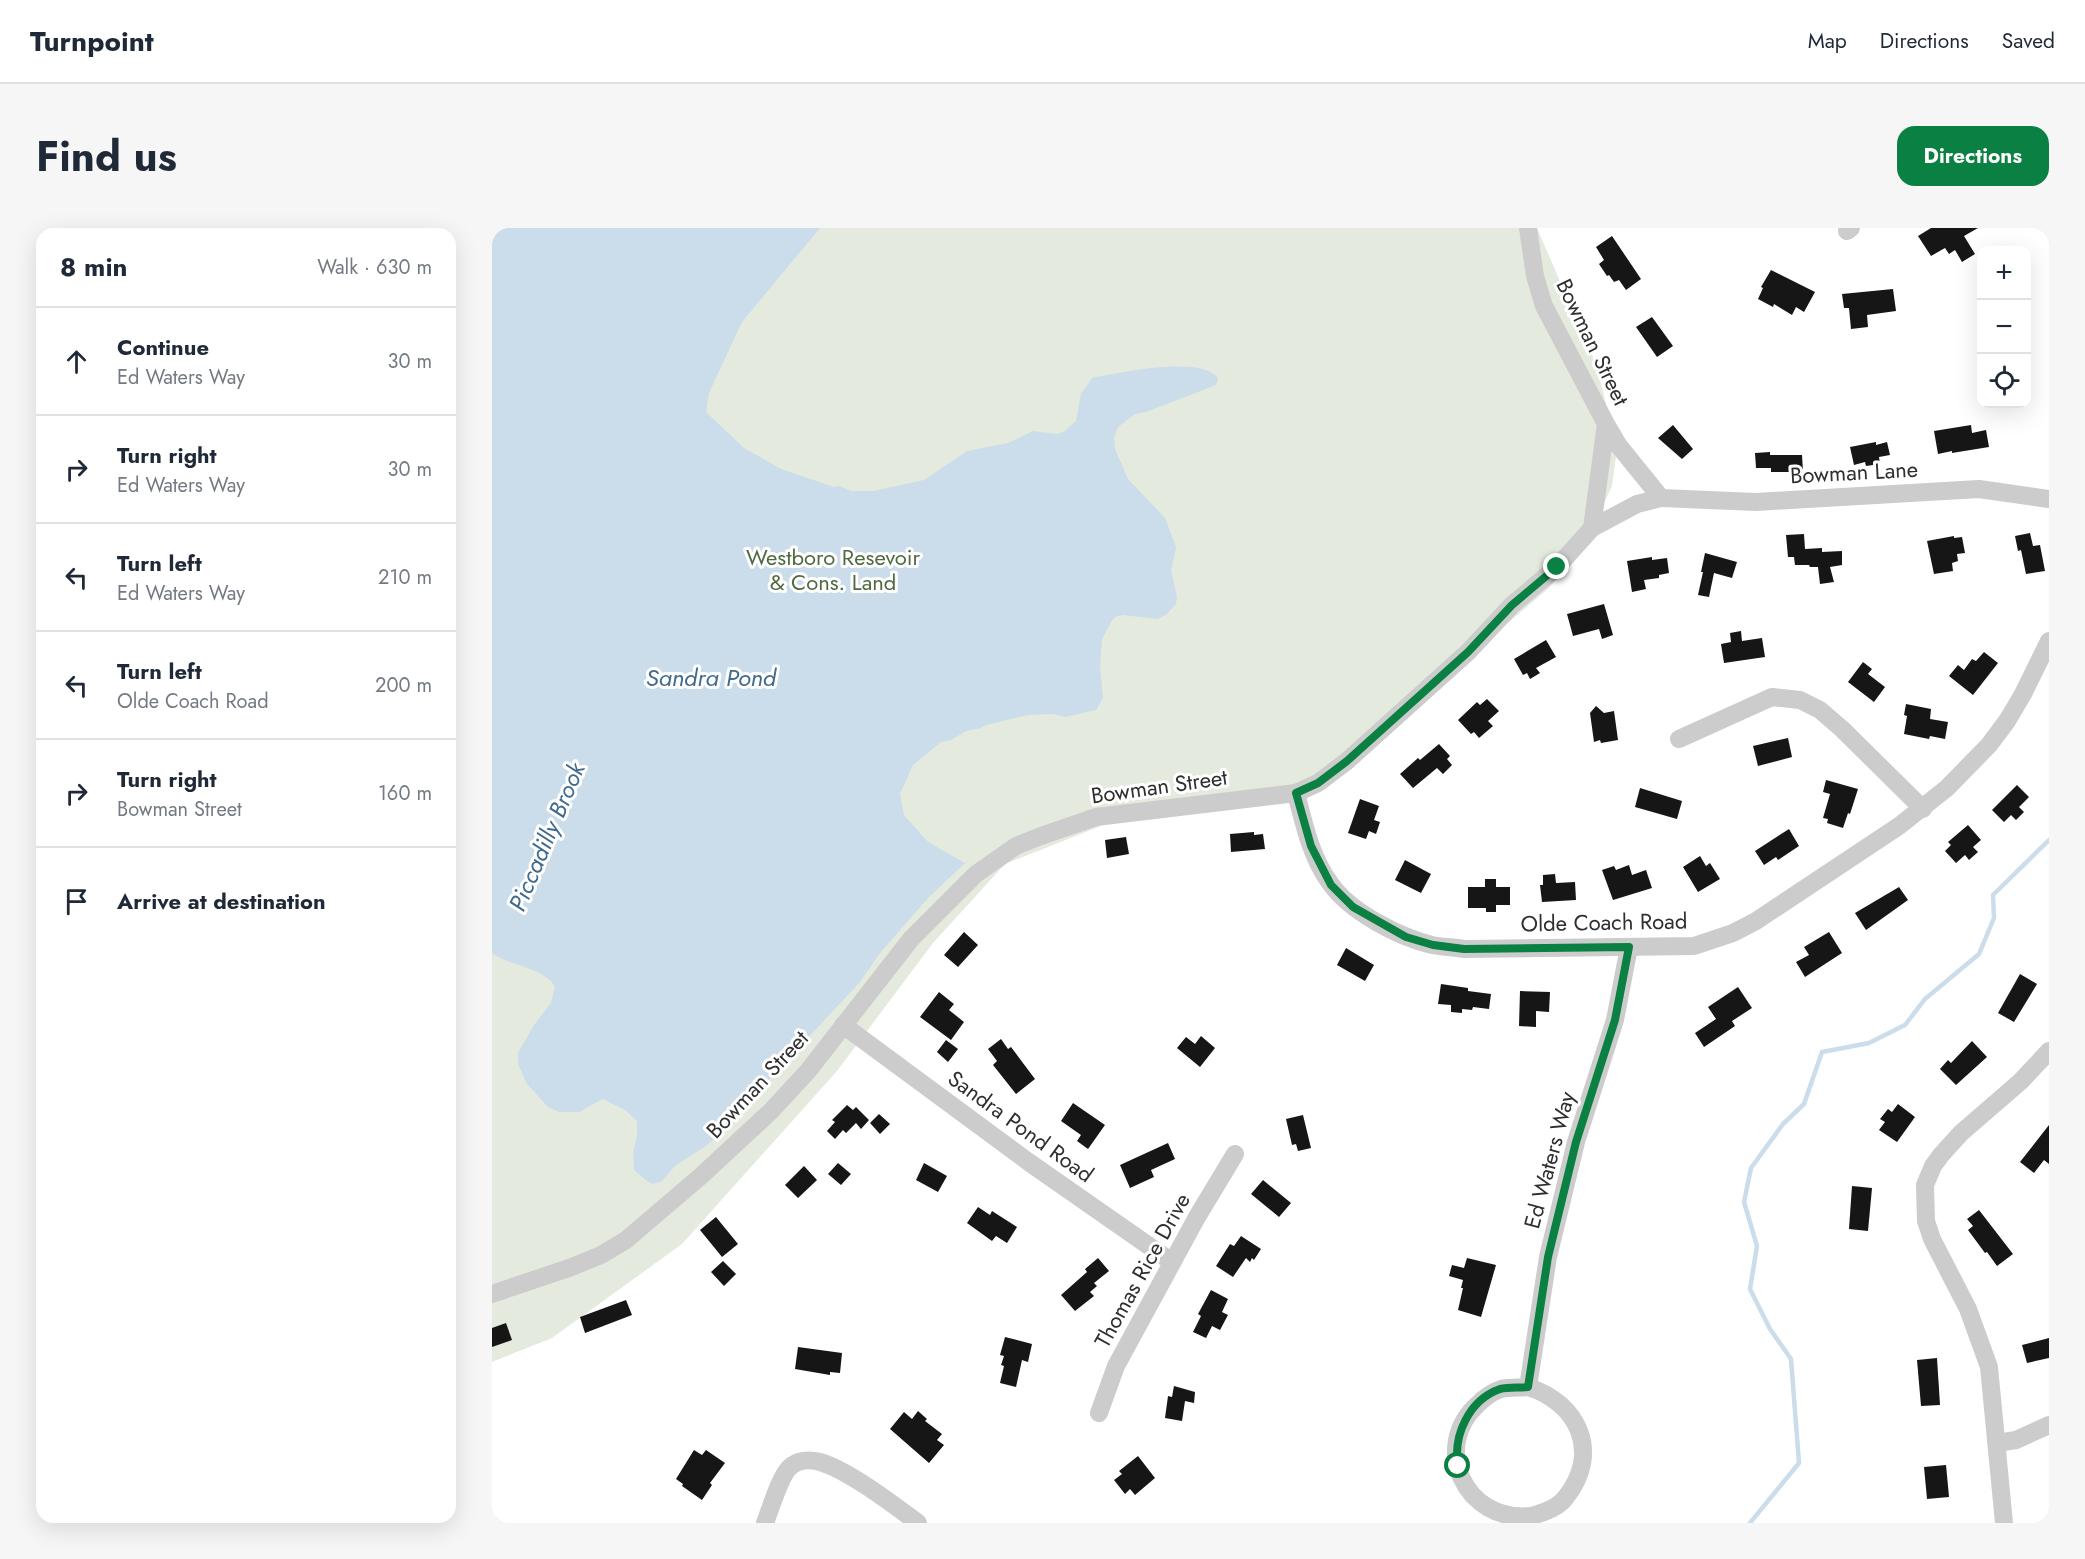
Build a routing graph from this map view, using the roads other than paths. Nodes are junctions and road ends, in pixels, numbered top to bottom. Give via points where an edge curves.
1 (1528, 228) edge
2 (1606, 424) junction
3 (1661, 498) junction
4 (2049, 499) edge
5 (1592, 528) junction
6 (2049, 641) edge
7 (1678, 739) dead end
8 (1296, 793) junction
9 (1923, 808) junction
10 (1629, 947) junction
11 (843, 1025) junction
12 (2049, 1051) edge
13 (1235, 1154) dead end
14 (1172, 1262) junction
15 (492, 1294) edge
16 (1528, 1387) junction
17 (1099, 1413) dead end
18 (2049, 1425) edge
19 (1997, 1443) junction
20 (765, 1523) edge
21 (918, 1523) edge
22 (2004, 1523) edge

1 - 2 street, Bowman Street via 1544,306
2 - 3 street
2 - 5 street, Bowman Street
3 - 4 street, Bowman Lane via 1756,502 1979,489
3 - 5 street, Bowman Lane via 1637,504
5 - 8 street, Bowman Street via 1468,652 1347,761 1318,783
6 - 9 street, Olde Coach Road via 2023,694 1989,745
7 - 9 street via 1772,697 1800,700 1820,710 1842,729
8 - 10 street, Olde Coach Road via 1311,846 1331,885 1353,907 1406,937 1464,949
8 - 11 street, Bowman Street via 1096,817 1016,846 976,874 928,920
9 - 10 street, Olde Coach Road via 1786,902 1733,933 1694,946
10 - 16 street, Ed Waters Way via 1615,1020 1576,1142 1548,1257
11 - 14 street, Sandra Pond Road via 1021,1157
11 - 15 street, Bowman Street via 771,1111 626,1240 590,1259
12 - 19 street via 2021,1082 1961,1133 1932,1166 1925,1185 1926,1221 1932,1239 1968,1309 1986,1359
13 - 14 street, Thomas Rice Drive
14 - 17 street, Thomas Rice Drive via 1116,1366
16 - 16 street via 1503,1388 1483,1399 1461,1427 1456,1444 1460,1476 1469,1496 1499,1515 1514,1518 1539,1514 1565,1500 1582,1468 1581,1434 1572,1415 1551,1396
18 - 19 street via 2016,1440
19 - 22 street
20 - 21 street via 787,1469 800,1462 819,1462 843,1473

